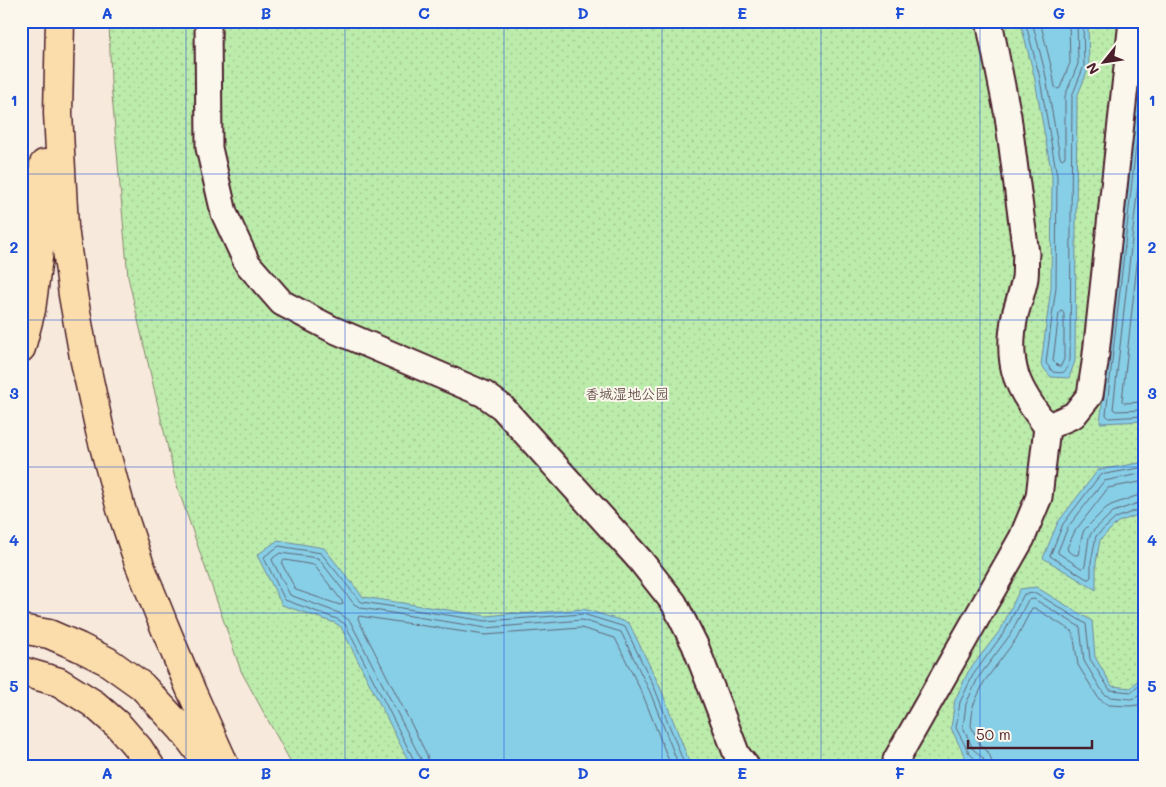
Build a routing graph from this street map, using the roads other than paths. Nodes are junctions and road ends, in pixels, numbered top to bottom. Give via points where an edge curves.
1 (50, 21) edge
2 (60, 21) edge
3 (208, 21) edge
4 (989, 21) edge
5 (1132, 21) edge
6 (21, 348) edge
7 (1047, 427) junction
8 (21, 628) edge
9 (21, 671) edge
10 (150, 766) edge
11 (210, 766) edge
12 (225, 766) edge
13 (746, 766) edge
14 (896, 766) edge

1 - 6 highway via 42,228 31,310
2 - 12 highway via 58,113 64,227 73,295 100,431 139,563
3 - 13 street via 209,148 224,213 248,263 282,303 332,329 484,394 502,407 640,560 674,603 696,645 737,755
4 - 7 street via 1008,116 1026,254 1011,357 1017,380
5 - 7 street via 1090,395 1074,415
7 - 14 street via 1039,497 1022,538 896,760
8 - 11 highway via 49,634 79,647 107,661 142,686 182,729
9 - 10 highway via 59,682 94,704 119,726

